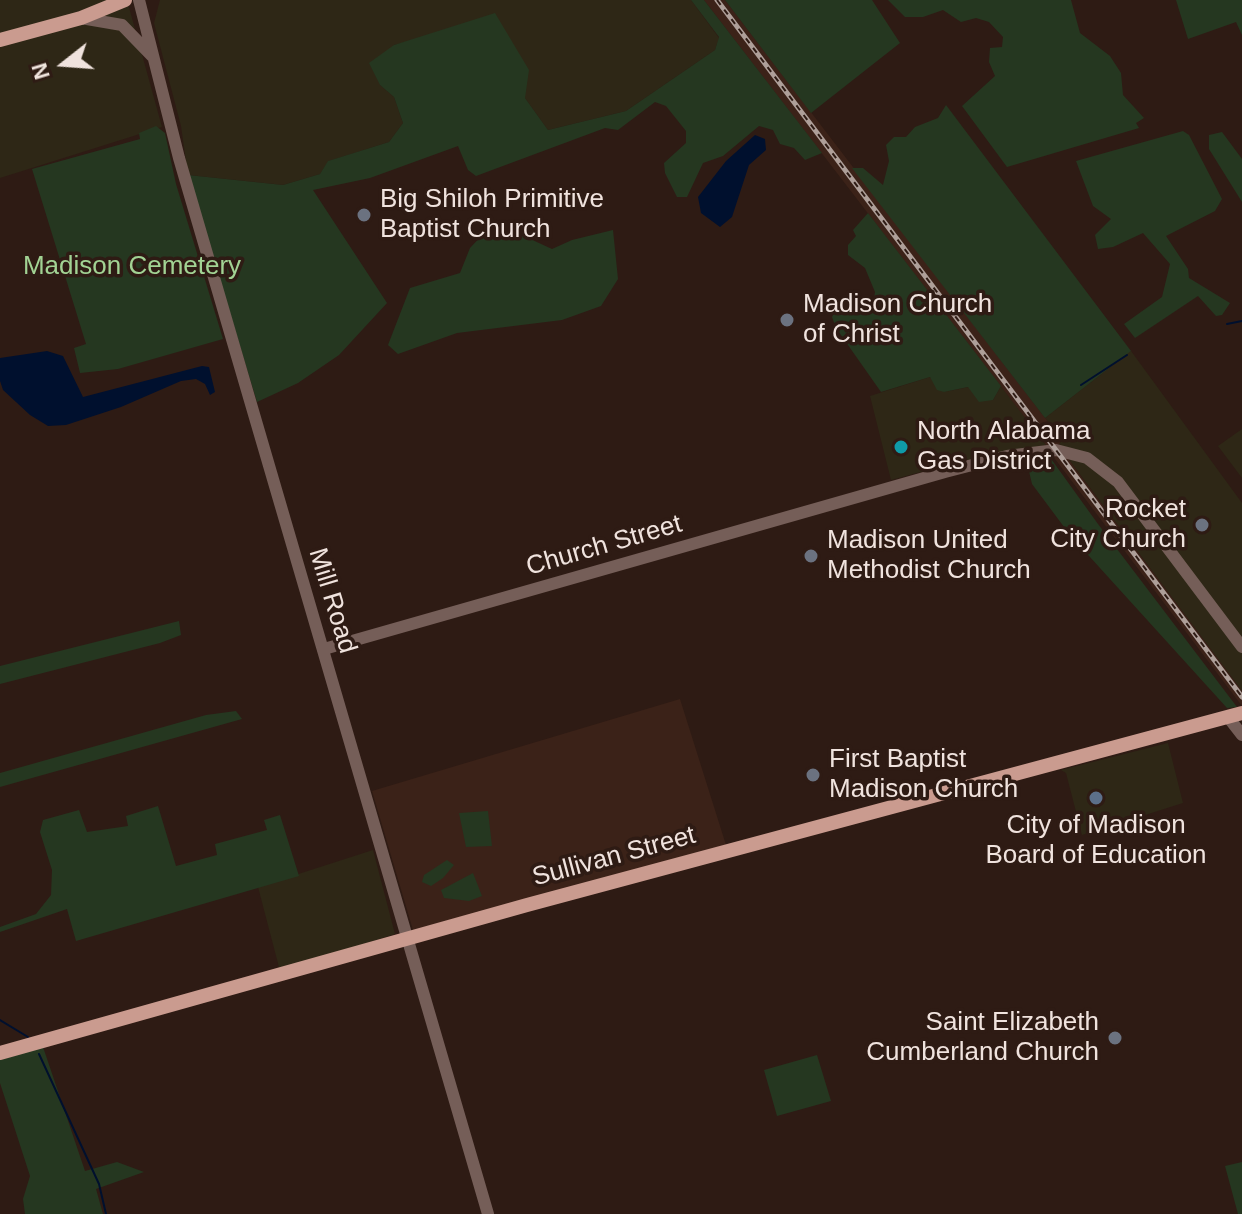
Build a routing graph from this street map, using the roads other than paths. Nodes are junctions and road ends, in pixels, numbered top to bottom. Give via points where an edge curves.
1 (125, 0) edge
2 (139, 0) edge
3 (81, 18) junction
4 (0, 40) edge
5 (155, 59) junction
6 (1242, 647) edge
7 (324, 649) junction
8 (1235, 715) edge
9 (1242, 735) edge
10 (408, 939) junction
11 (0, 1053) edge
12 (488, 1214) edge

1 - 3 main road
2 - 5 street, Mill Road
3 - 4 main road
3 - 5 street via 122,25
5 - 7 street, Mill Road via 179,158
6 - 7 street, Church Street via 1110,473 1070,452 1007,456
7 - 10 street, Mill Road
8 - 9 street
8 - 10 main road, Sullivan Street
10 - 11 main road, Sullivan Street
10 - 12 street, Mill Road

